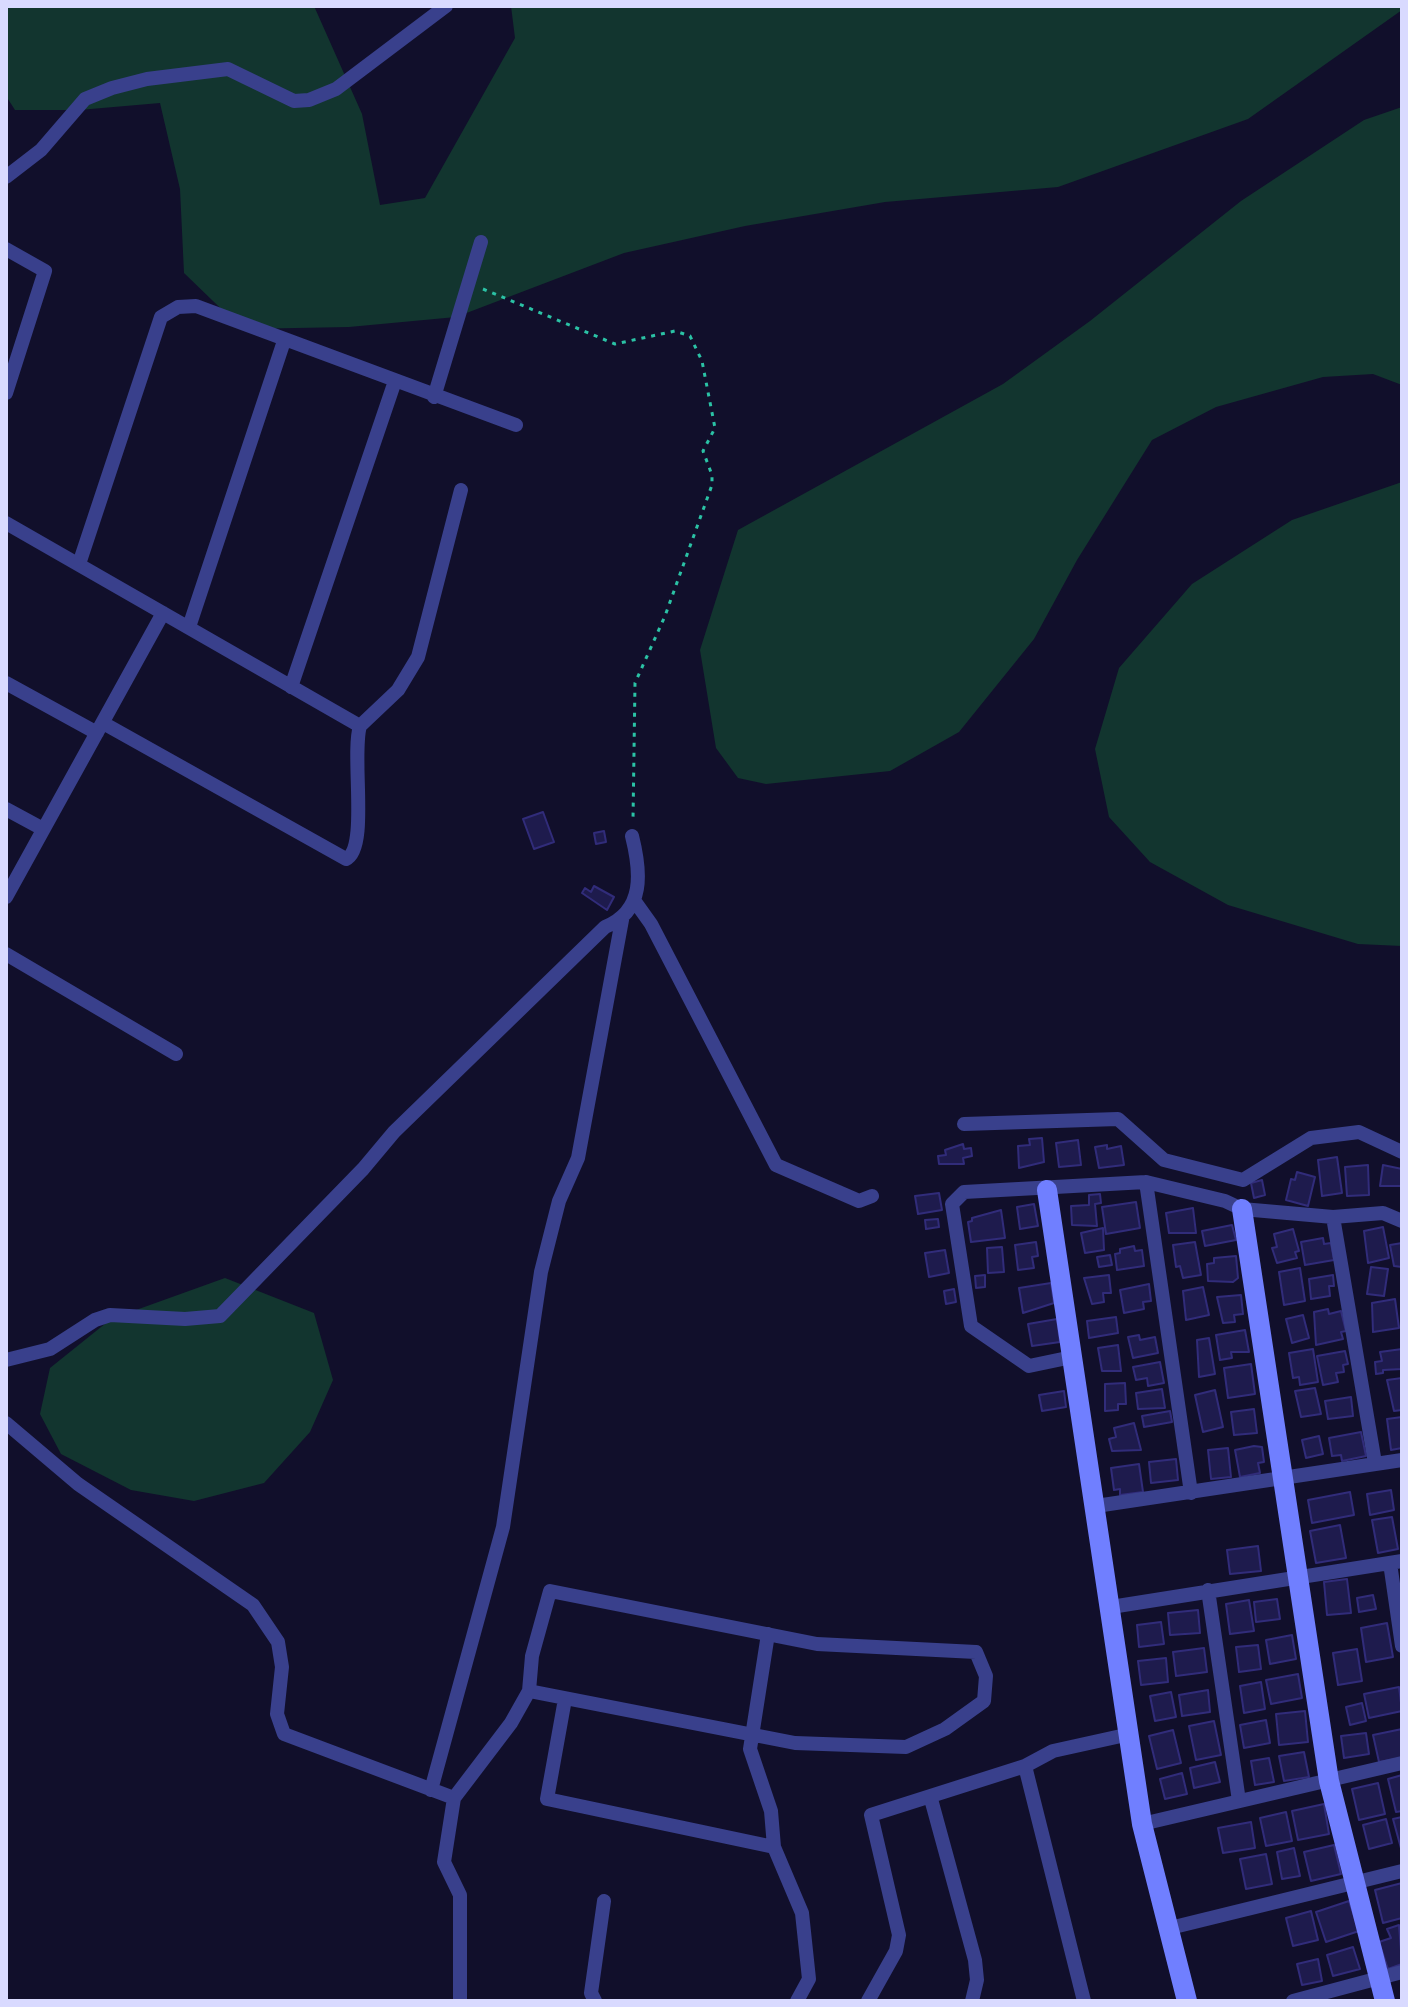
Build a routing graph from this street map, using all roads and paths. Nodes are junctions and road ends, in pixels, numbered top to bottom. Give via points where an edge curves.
1 (446, 6) edge
2 (6, 177) edge
3 (481, 242) dead end
4 (6, 249) edge
5 (469, 284) junction
6 (284, 341) junction
7 (395, 381) junction
8 (6, 393) edge
9 (434, 397) junction
10 (516, 425) dead end
11 (461, 490) dead end
12 (6, 523) edge
13 (79, 564) junction
14 (163, 613) junction
15 (189, 627) junction
16 (6, 683) edge
17 (291, 687) junction
18 (360, 726) junction
19 (100, 728) junction
20 (6, 809) edge
21 (43, 829) junction
22 (632, 836) joint
23 (6, 897) edge
24 (636, 903) junction
25 (622, 920) junction
26 (6, 954) edge
27 (176, 1054) dead end
28 (964, 1124) dead end
29 (1402, 1152) edge
30 (1146, 1182) junction
31 (1047, 1190) junction
32 (872, 1196) dead end
33 (1242, 1209) junction
34 (1333, 1217) junction
35 (1402, 1221) edge
36 (1072, 1357) junction
37 (6, 1360) edge
38 (6, 1423) edge
39 (1402, 1460) edge
40 (1375, 1463) junction
41 (1284, 1480) junction
42 (1191, 1493) junction
43 (1096, 1506) junction
44 (1396, 1562) edge
45 (1299, 1577) junction
46 (1208, 1590) junction
47 (1111, 1607) junction
48 (768, 1634) junction
49 (1402, 1646) edge
50 (529, 1691) junction
51 (565, 1699) junction
52 (1130, 1734) junction
53 (752, 1735) junction
54 (1402, 1763) edge
55 (1025, 1766) junction
56 (1329, 1781) junction
57 (431, 1790) junction
58 (454, 1798) junction
59 (931, 1799) junction
60 (1239, 1801) junction
61 (1142, 1824) junction
62 (774, 1847) junction
63 (1402, 1871) edge
64 (1355, 1883) junction
65 (604, 1901) dead end
66 (1170, 1928) junction
67 (1402, 1972) edge
68 (1380, 1977) junction
69 (460, 2001) edge
70 (595, 2001) edge
71 (797, 2001) edge
72 (868, 2001) edge
73 (972, 2001) edge
74 (1084, 2001) edge
75 (1187, 2001) edge
76 (1293, 2001) edge
77 (1385, 2001) edge

1 - 2 street via 336,89 309,100 294,101 228,69 112,88 85,99 41,150
3 - 5 street
4 - 8 street via 45,271
5 - 9 street
5 - 22 path via 615,344 684,332 702,361 715,428 703,451 712,485 635,683
6 - 7 street
6 - 13 street via 196,306 178,307 161,317
6 - 15 street
7 - 9 street
7 - 17 street
9 - 10 street
11 - 18 street via 410,676
12 - 13 street
13 - 14 street
14 - 15 street
14 - 19 street
15 - 17 street
16 - 19 street
17 - 18 street
18 - 19 street via 355,763 359,831 356,848 346,859
19 - 21 street
20 - 21 street
21 - 23 street
22 - 24 street via 638,864
24 - 25 street
24 - 32 street via 776,1165 859,1201
25 - 37 street via 605,927 394,1132 220,1316 110,1315 50,1349
25 - 57 street via 578,1158 559,1201 541,1272 503,1527
26 - 27 street
28 - 29 street via 1118,1119 1164,1160 1243,1180 1311,1138 1359,1132
30 - 31 street
30 - 33 street
30 - 42 street
31 - 36 street
31 - 36 street via 964,1192 952,1204 954,1219 971,1326 1029,1366
33 - 34 street
33 - 41 street
34 - 35 street via 1383,1213
34 - 40 street
36 - 43 street
38 - 57 street via 78,1484 253,1605 278,1642 282,1667 277,1714 284,1734
39 - 40 street
40 - 41 street
41 - 42 street
41 - 45 street
42 - 43 street
43 - 47 street
44 - 45 street
44 - 49 street
45 - 46 street
45 - 56 street
46 - 47 street
46 - 60 street
47 - 52 street
48 - 50 street via 550,1591 532,1656
48 - 53 street
48 - 53 street via 817,1644 976,1652 986,1676 984,1701 945,1729 906,1747 795,1743
50 - 51 street
50 - 58 street
51 - 53 street
51 - 62 street via 547,1799
52 - 55 street via 1053,1751
52 - 61 street
53 - 62 street via 750,1749 771,1811
54 - 56 street
55 - 59 street
55 - 74 street
56 - 60 street
56 - 64 street
57 - 58 street
58 - 69 street via 444,1862 460,1895
59 - 72 street via 871,1815 899,1935 896,1951
59 - 73 street via 975,1960
60 - 61 street
61 - 66 street
62 - 71 street via 802,1913 809,1979
63 - 64 street
64 - 66 street
64 - 68 street
65 - 70 street via 591,1993
66 - 75 street
67 - 68 street
68 - 76 street
68 - 77 street

